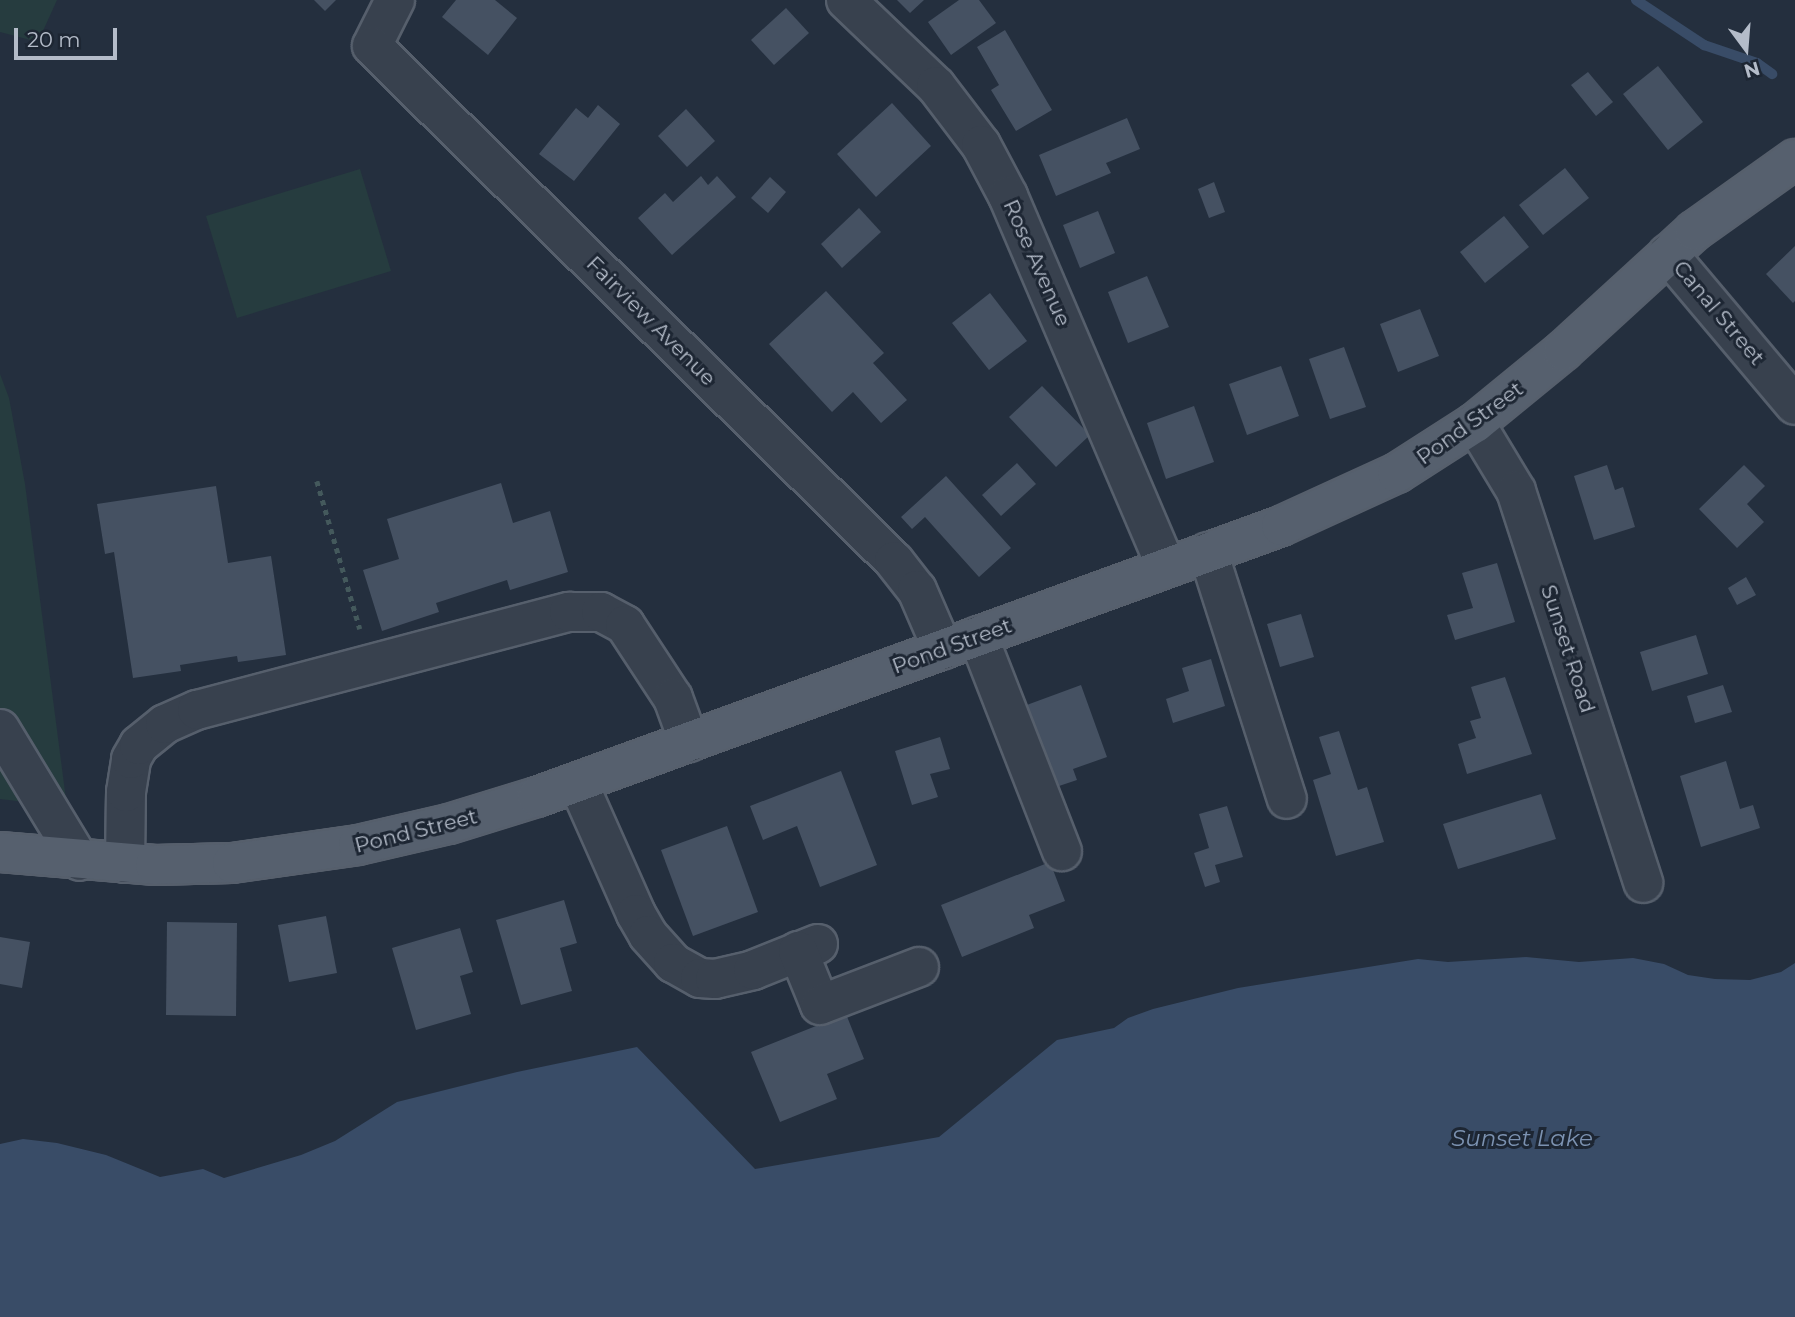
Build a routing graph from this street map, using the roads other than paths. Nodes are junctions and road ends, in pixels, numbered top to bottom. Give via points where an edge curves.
1 (395, 0) edge
2 (846, 0) edge
3 (1795, 159) edge
4 (1668, 254) junction
5 (1795, 405) edge
6 (1475, 423) junction
7 (1208, 552) junction
8 (1166, 567) junction
9 (978, 636) junction
10 (943, 650) junction
11 (0, 729) edge
12 (689, 742) junction
13 (578, 783) junction
14 (1287, 799) dead end
15 (1062, 851) dead end
16 (0, 852) edge
17 (80, 861) junction
18 (125, 863) junction
19 (1643, 883) dead end
20 (919, 967) dead end

1 - 10 street, Fairview Avenue via 372,46 894,561 917,590
2 - 8 street, Rose Avenue via 936,86 981,145 1008,196
3 - 4 main road, Pond Street via 1722,208
4 - 5 street, Canal Street
4 - 6 main road, Pond Street via 1563,351
6 - 7 main road, Pond Street via 1436,451 1357,493
6 - 19 street, Sunset Road via 1516,491
7 - 8 main road, Pond Street
7 - 14 street
8 - 9 main road, Pond Street
9 - 10 main road, Pond Street
9 - 15 street
10 - 12 main road, Pond Street
11 - 17 street
12 - 13 main road, Pond Street
12 - 18 street via 673,698 625,625 601,612 560,614 197,710 165,724 139,746 127,774
13 - 18 main road, Pond Street via 449,824 347,848 232,863
13 - 20 street via 648,935 673,963 700,978 753,970 808,948 820,1005
16 - 17 main road, Pond Street
17 - 18 main road, Pond Street

